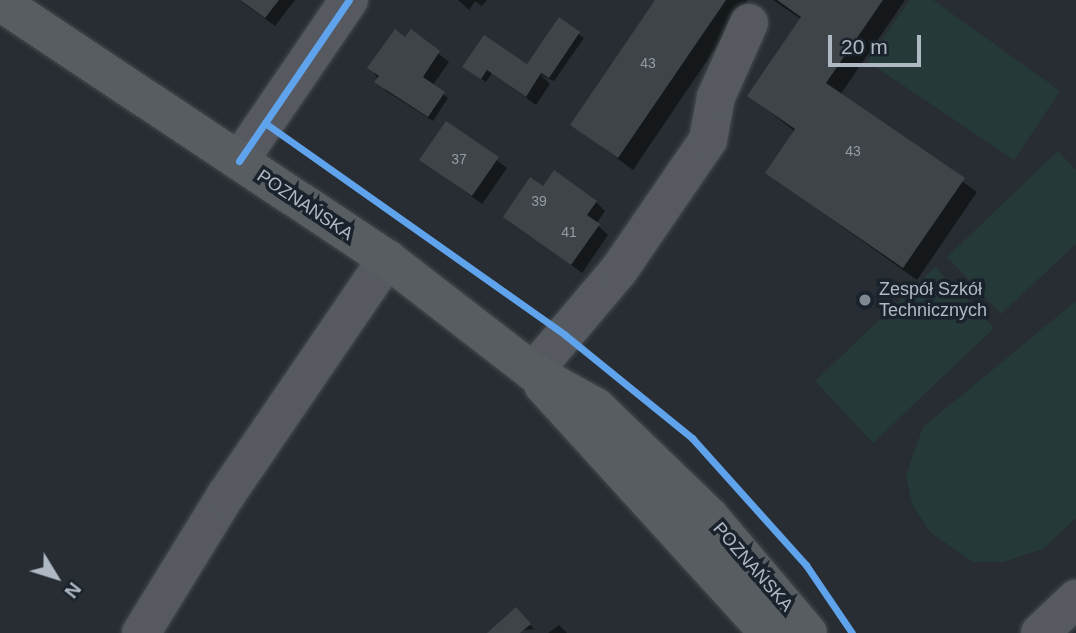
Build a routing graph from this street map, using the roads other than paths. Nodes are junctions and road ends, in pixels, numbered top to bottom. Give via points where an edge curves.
1 (349, 0) edge
2 (0, 2) edge
3 (749, 23) dead end
4 (239, 161) junction
5 (387, 259) junction
6 (533, 372) junction
7 (1076, 599) edge
8 (141, 633) edge
9 (769, 633) edge
10 (808, 633) edge
11 (1040, 633) edge

1 - 4 street
2 - 4 main road, POZNAŃSKA
3 - 6 street via 716,97 708,140 619,270
4 - 5 main road, POZNAŃSKA
5 - 6 main road, POZNAŃSKA
5 - 8 street via 226,495
6 - 9 main road, POZNAŃSKA via 577,428 642,489
6 - 10 main road, POZNAŃSKA via 596,407 654,461
7 - 11 street

